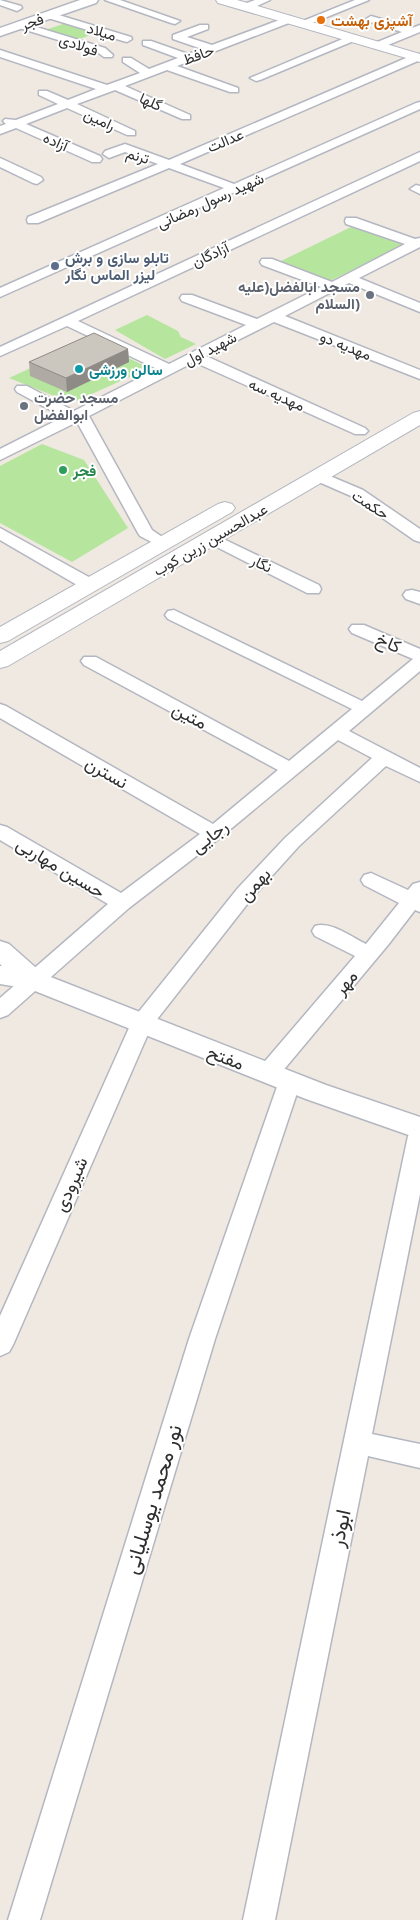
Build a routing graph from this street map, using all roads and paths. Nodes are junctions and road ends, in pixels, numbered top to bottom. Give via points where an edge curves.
1 (73, 0) edge
2 (92, 0) edge
3 (110, 0) edge
4 (222, 0) edge
5 (234, 0) edge
6 (265, 0) edge
7 (364, 0) edge
8 (0, 2) edge
9 (251, 5) junction
10 (0, 14) edge
11 (49, 15) junction
12 (290, 19) junction
13 (371, 19) dead end
14 (175, 21) dead end
15 (308, 21) junction
16 (0, 24) edge
17 (20, 25) junction
18 (204, 27) dead end
19 (416, 30) edge
20 (0, 32) edge
21 (127, 38) dead end
22 (352, 38) junction
23 (147, 43) dead end
24 (381, 44) junction
25 (213, 49) junction
26 (0, 53) edge
27 (108, 55) dead end
28 (419, 56) edge
29 (188, 58) junction
30 (126, 60) dead end
31 (166, 66) junction
32 (148, 73) junction
33 (256, 78) dead end
34 (111, 88) junction
35 (234, 90) dead end
36 (43, 93) dead end
37 (68, 104) junction
38 (420, 106) edge
39 (0, 117) edge
40 (186, 117) dead end
41 (16, 124) junction
42 (0, 130) edge
43 (131, 133) dead end
44 (172, 151) dead end
45 (109, 154) dead end
46 (420, 156) edge
47 (184, 158) junction
48 (96, 159) dead end
49 (0, 162) edge
50 (168, 164) junction
51 (224, 171) dead end
52 (37, 180) dead end
53 (251, 181) junction
54 (83, 188) dead end
55 (235, 188) junction
56 (97, 194) junction
57 (18, 213) dead end
58 (33, 220) junction
59 (351, 221) dead end
60 (49, 227) dead end
61 (418, 243) edge
62 (267, 262) dead end
63 (347, 278) junction
64 (331, 286) junction
65 (0, 293) edge
66 (187, 298) dead end
67 (420, 308) edge
68 (272, 316) junction
69 (67, 321) junction
70 (256, 324) junction
71 (0, 352) edge
72 (193, 356) junction
73 (168, 369) junction
74 (420, 375) edge
75 (22, 390) dead end
76 (420, 398) edge
77 (77, 416) junction
78 (420, 417) edge
79 (360, 432) junction
80 (2, 452) edge
81 (327, 471) junction
82 (287, 484) junction
83 (259, 499) junction
84 (420, 526) edge
85 (0, 533) edge
86 (420, 537) edge
87 (211, 538) junction
88 (163, 543) junction
89 (90, 584) junction
90 (313, 588) dead end
91 (174, 615) dead end
92 (358, 629) dead end
93 (0, 636) edge
94 (420, 655) edge
95 (0, 661) edge
96 (90, 661) dead end
97 (415, 672) edge
98 (364, 708) junction
99 (0, 710) edge
100 (335, 731) junction
101 (383, 758) junction
102 (290, 769) junction
103 (420, 776) edge
104 (0, 831) edge
105 (214, 833) junction
106 (371, 880) dead end
107 (417, 899) edge
108 (122, 903) junction
109 (322, 931) dead end
110 (0, 950) edge
111 (369, 954) junction
112 (0, 975) edge
113 (34, 980) junction
114 (0, 1010) edge
115 (141, 1024) junction
116 (279, 1077) junction
117 (420, 1128) edge
118 (420, 1136) edge
119 (0, 1345) edge
120 (357, 1442) junction
121 (420, 1456) edge
122 (24, 1920) edge
123 (259, 1920) edge

1 - 16 street, فجر
2 - 11 street, فجر
3 - 14 street
4 - 12 main road
5 - 9 main road
6 - 9 street
7 - 15 street
8 - 10 street via 17,8
9 - 15 main road
11 - 17 street, فجر
11 - 21 street, میلاد
12 - 22 main road
12 - 25 street, حافظ
13 - 19 street
15 - 24 main road
17 - 20 street, فجر
17 - 27 street, فولادی
18 - 25 street via 177,37
19 - 24 street
22 - 24 main road
22 - 33 street
23 - 29 street
24 - 28 main road
25 - 29 street, حافظ
26 - 34 street
28 - 47 street, عدالت via 226,135
29 - 31 street, حافظ
30 - 32 street
31 - 32 street, حافظ
31 - 35 street
32 - 34 street, حافظ
34 - 37 street, حافظ
34 - 40 street, گلها
36 - 37 street, رامین
37 - 41 street, حافظ
37 - 43 street, رامین
38 - 53 street, شهید رسول رمضانی
39 - 41 street, آزاده
41 - 42 street, حافظ
41 - 48 street, آزاده
44 - 47 street
45 - 50 street, ترنم via 125,148
46 - 69 street, آزادگان
47 - 50 street, عدالت
49 - 52 street
50 - 55 street, ترنم
50 - 56 street, عدالت
51 - 53 street
53 - 55 street, شهید رسول رمضانی
54 - 56 street
55 - 65 street, شهید رسول رمضانی
56 - 58 street, عدالت
57 - 58 street
58 - 60 street
59 - 61 street
61 - 63 street, شهید اول
62 - 64 street
63 - 64 street, شهید اول
63 - 67 street
64 - 68 street, شهید اول
66 - 70 street
68 - 70 street, شهید اول
68 - 74 street, مهدیه دو
69 - 71 street, آزادگان
69 - 73 street
70 - 72 street, شهید اول
72 - 73 street, شهید اول
72 - 79 street, مهدیه سه
73 - 77 street, شهید اول
75 - 77 street
76 - 79 main road, عبدالحسین زرین کوب
77 - 80 street, شهید اول
77 - 88 street via 146,533
78 - 81 main road, عبدالحسین زرین کوب
79 - 82 main road, عبدالحسین زرین کوب
81 - 82 main road, عبدالحسین زرین کوب
81 - 84 street, حکمت
81 - 86 street, حکمت
82 - 83 main road, عبدالحسین زرین کوب
83 - 87 main road, عبدالحسین زرین کوب
83 - 88 main road, عبدالحسین زرین کوب
85 - 89 street
87 - 90 street, نگار
87 - 95 main road, عبدالحسین زرین کوب
88 - 89 main road, عبدالحسین زرین کوب
89 - 93 main road, عبدالحسین زرین کوب
91 - 98 street
92 - 94 street, کاخ
96 - 102 street, متین
97 - 98 street, رجایی
98 - 100 street, رجایی
99 - 105 street, نسترن
100 - 101 street
100 - 102 street, رجایی
101 - 103 street
101 - 115 street, بهمن via 292,842 245,893
102 - 105 street, رجایی
104 - 108 street, حسین مهاربی
105 - 108 street, رجایی
106 - 107 street
107 - 111 street, مهر
108 - 113 street, رجایی
109 - 111 street
110 - 113 street, مفتح
111 - 116 street, مهر
112 - 113 street, مفتح
113 - 114 street, رجایی
113 - 115 street, مفتح
115 - 116 street, مفتح
115 - 119 street, شیرودی
116 - 117 street, مفتح
116 - 122 street, نور محمد یوسلیانی
118 - 120 street, ابوذر
120 - 121 street
120 - 123 street, ابوذر

